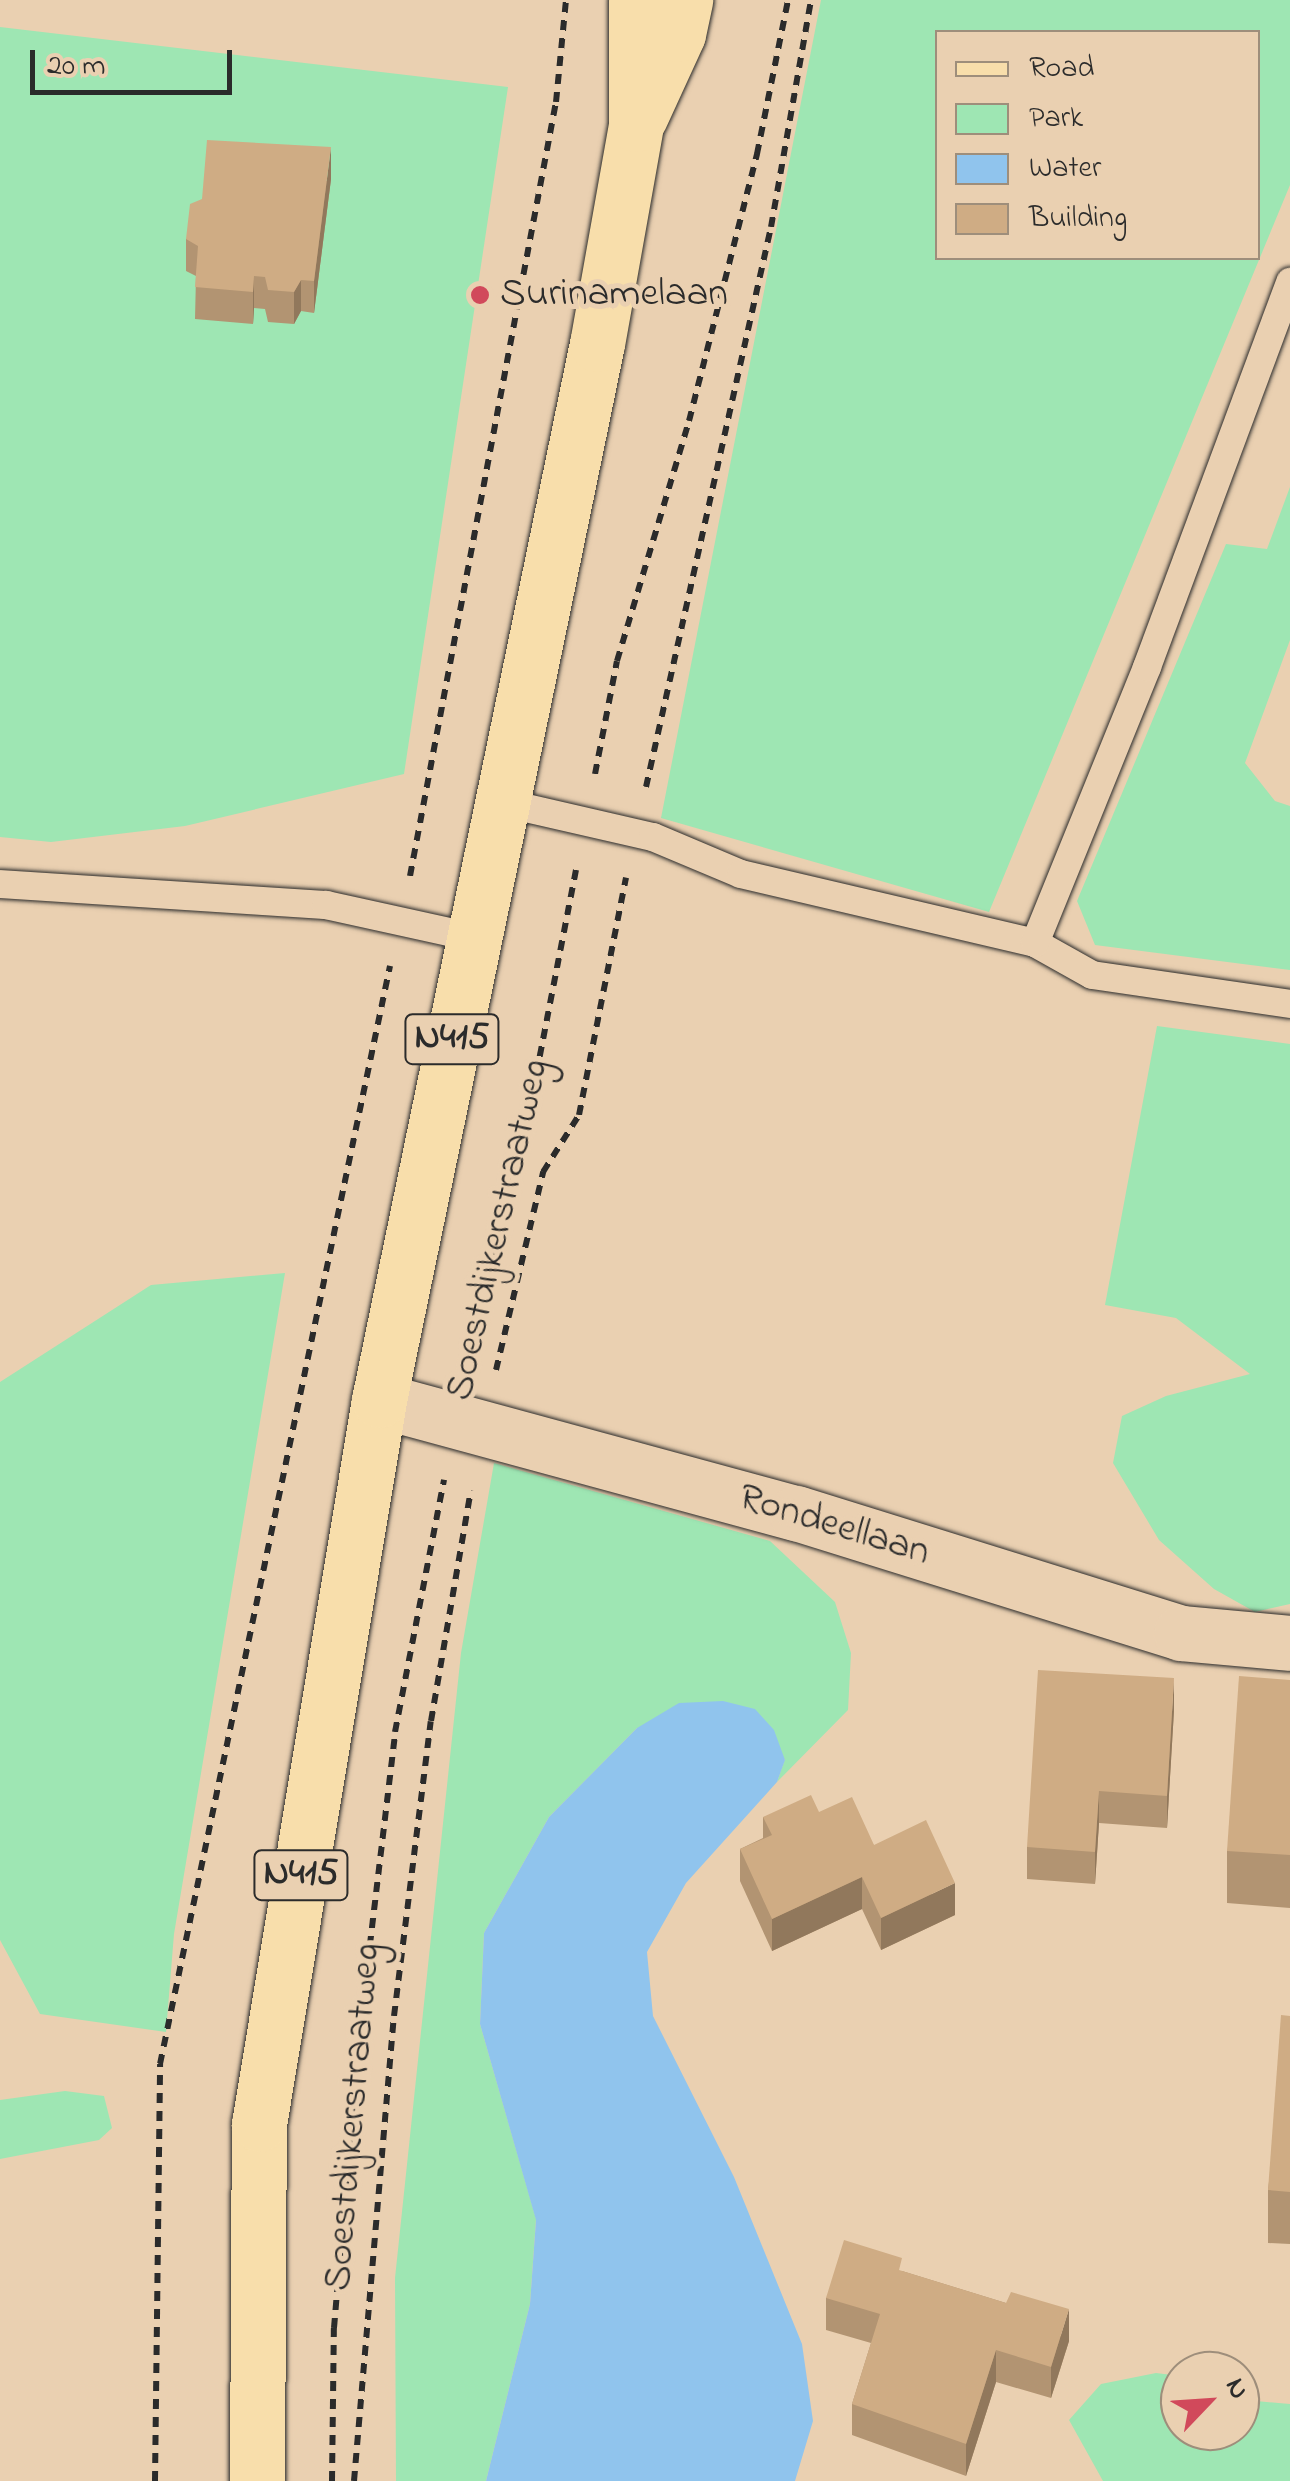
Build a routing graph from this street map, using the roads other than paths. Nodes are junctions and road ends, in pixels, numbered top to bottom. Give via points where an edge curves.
1 (636, 0) edge
2 (684, 0) edge
3 (636, 124) junction
4 (1290, 282) edge
5 (500, 802) junction
6 (0, 884) edge
7 (471, 937) junction
8 (1035, 943) junction
9 (1290, 1004) edge
10 (379, 1400) junction
11 (1290, 1643) edge
12 (257, 2481) edge

1 - 3 main road, Soestdijkerstraatweg
2 - 3 main road, Soestdijkerstraatweg via 678,34
3 - 5 main road, Soestdijkerstraatweg / N415
4 - 8 lane via 1148,667
5 - 7 main road, Soestdijkerstraatweg / N415
5 - 8 lane via 635,834 740,874
6 - 7 lane via 326,906
7 - 10 main road, Soestdijkerstraatweg / N415
8 - 9 lane via 1092,975
10 - 11 street, Rondeellaan via 796,1513 1181,1633
10 - 12 main road, Soestdijkerstraatweg / N415 via 259,2124

